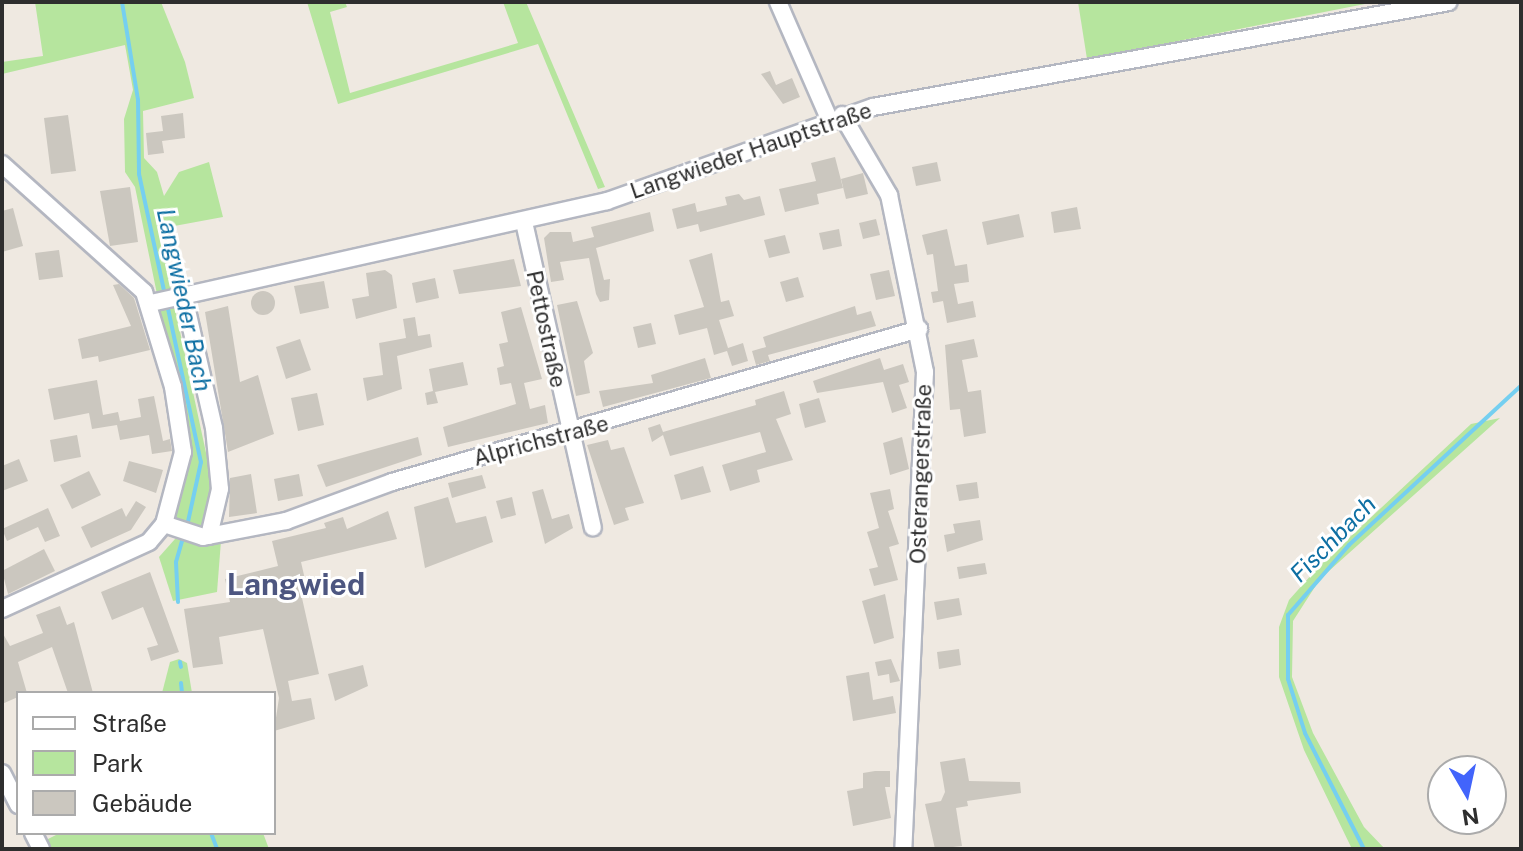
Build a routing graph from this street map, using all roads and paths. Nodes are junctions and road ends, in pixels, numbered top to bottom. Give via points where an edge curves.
1 (778, 2) edge
2 (1449, 2) edge
3 (836, 117) junction
4 (2, 164) edge
5 (524, 222) junction
6 (181, 298) junction
7 (154, 302) junction
8 (919, 329) junction
9 (568, 433) junction
10 (168, 526) junction
11 (593, 527) dead end
12 (203, 536) junction
13 (2, 609) edge
14 (2, 773) edge
15 (16, 801) edge
16 (903, 849) edge

1 - 3 street, Osterangerstraße
2 - 3 street, Langwieder Hauptstraße
3 - 5 street, Langwieder Hauptstraße via 708,169
3 - 8 street, Osterangerstraße via 889,195
4 - 7 street
5 - 6 street, Langwieder Hauptstraße
5 - 9 street, Pettostraße
6 - 7 street, Langwieder Hauptstraße
6 - 12 street via 214,428 220,489
7 - 10 street via 183,452
8 - 9 street, Alprichstraße
8 - 16 street, Osterangerstraße via 926,387
9 - 11 street, Pettostraße
9 - 12 street, Alprichstraße via 392,482 286,521
10 - 12 street, Alprichstraße
10 - 13 street via 140,548
14 - 15 street

